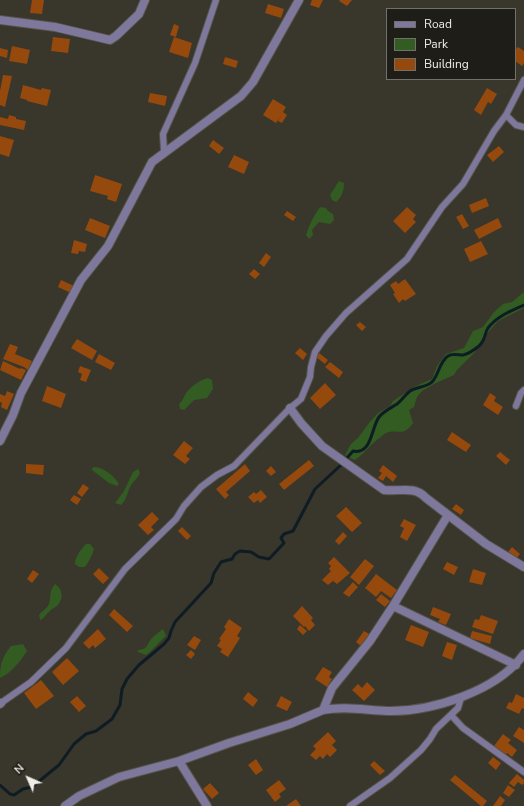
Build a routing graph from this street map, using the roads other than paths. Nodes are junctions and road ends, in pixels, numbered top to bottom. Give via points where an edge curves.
1 (145, 0) edge
2 (216, 0) edge
3 (298, 0) edge
4 (0, 20) edge
5 (524, 80) edge
6 (506, 115) junction
7 (524, 127) edge
8 (164, 152) junction
9 (524, 390) edge
10 (516, 406) dead end
11 (290, 408) junction
12 (0, 441) edge
13 (448, 514) junction
14 (524, 567) edge
15 (393, 606) junction
16 (524, 654) edge
17 (516, 665) junction
18 (461, 698) junction
19 (0, 704) edge
20 (323, 710) junction
21 (451, 715) junction
22 (179, 761) junction
23 (524, 772) edge
24 (64, 806) edge
25 (207, 806) edge
26 (350, 806) edge

1 - 4 street via 139,14 110,40 55,27
2 - 8 lane via 195,63 163,134
3 - 8 street via 257,75 245,91
5 - 6 lane
6 - 7 lane via 516,126
6 - 11 lane via 462,184 442,207 407,259 346,313 326,336 315,352 310,376 301,399
8 - 12 street via 152,162 108,246 81,280 21,394
9 - 10 lane
11 - 13 street via 322,446 384,490 407,489 420,492
11 - 19 lane via 234,466 201,487 176,519 125,568 66,648 31,682
13 - 14 street via 486,544
13 - 15 street
15 - 17 street
15 - 20 street via 370,641 332,688
16 - 17 street
17 - 18 street via 492,684
18 - 20 street via 388,711 334,708
18 - 21 lane via 458,708
20 - 22 street via 290,724
21 - 23 lane via 463,728
21 - 26 lane via 420,750 390,778
22 - 24 street via 119,777
22 - 25 street

